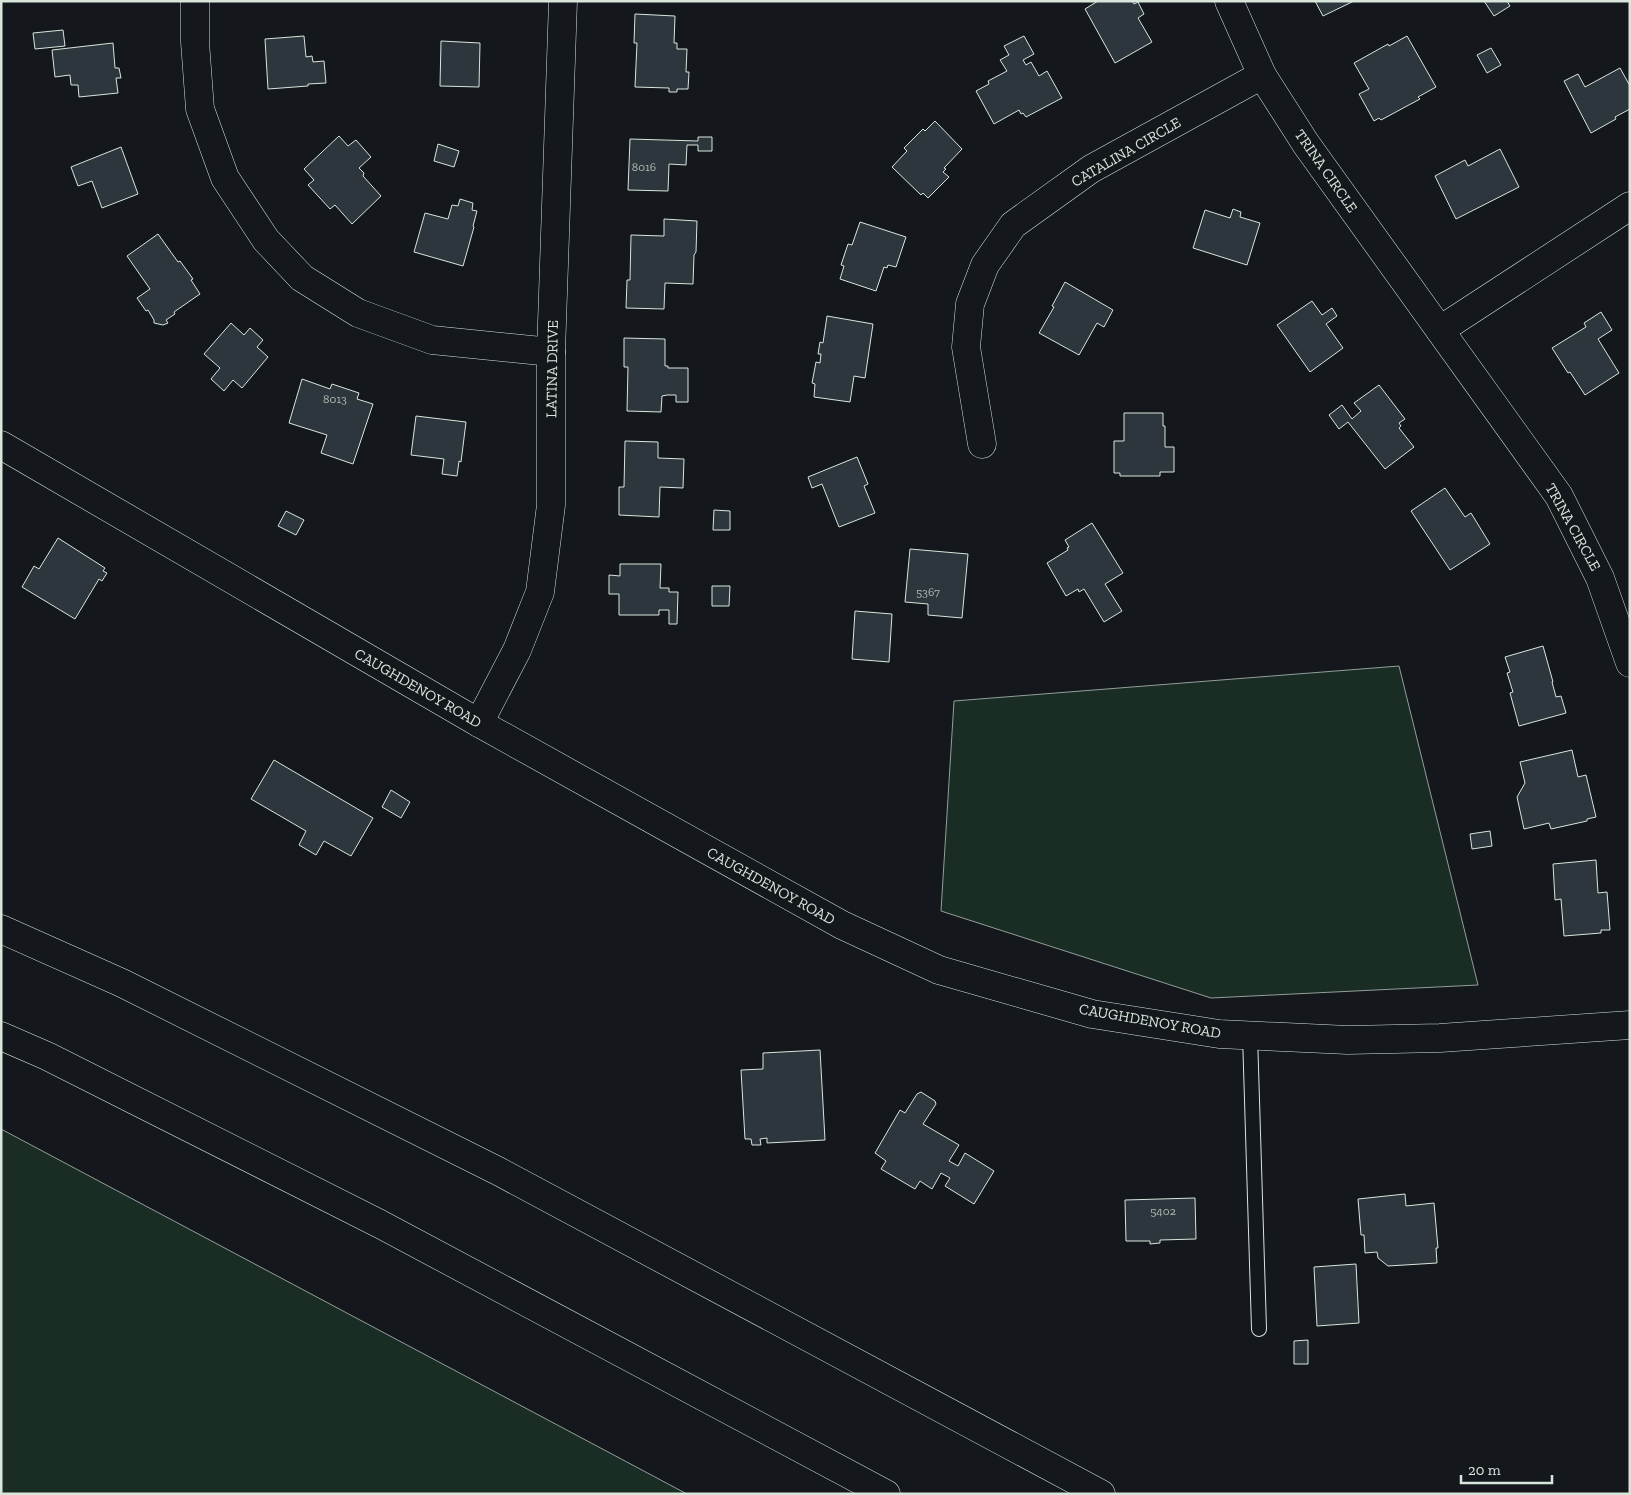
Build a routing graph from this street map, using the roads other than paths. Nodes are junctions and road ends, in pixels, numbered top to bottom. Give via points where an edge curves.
1 (195, 1) edge
2 (563, 1) edge
3 (1229, 1) edge
4 (1262, 75) junction
5 (1630, 206) edge
6 (1440, 330) junction
7 (551, 352) junction
8 (982, 444) dead end
9 (1, 446) edge
10 (1630, 662) edge
11 (479, 723) junction
12 (1, 929) edge
13 (1630, 1026) edge
14 (1250, 1035) junction
15 (1, 1036) edge
16 (1259, 1329) dead end
17 (886, 1494) edge
18 (1101, 1494) edge

1 - 7 main road via 200,109 225,178 266,240 302,278 358,314 432,340
2 - 7 main road, LATINA DRIVE
3 - 4 main road, TRINA CIRCLE
4 - 6 main road, TRINA CIRCLE via 1306,144
4 - 8 main road, CATALINA CIRCLE via 1091,169 1013,225 985,265 970,304 966,348
5 - 6 main road
6 - 10 main road, TRINA CIRCLE via 1559,496 1600,578
7 - 11 main road, LATINA DRIVE via 551,505 540,592 517,650
9 - 11 main road, CAUGHDENOY ROAD
11 - 14 main road, CAUGHDENOY ROAD via 842,925 939,970 1092,1014 1219,1034
12 - 18 main road via 122,983 498,1171
13 - 14 main road, CAUGHDENOY ROAD via 1440,1038 1348,1040
14 - 16 lane
15 - 17 main road via 47,1056 380,1224

